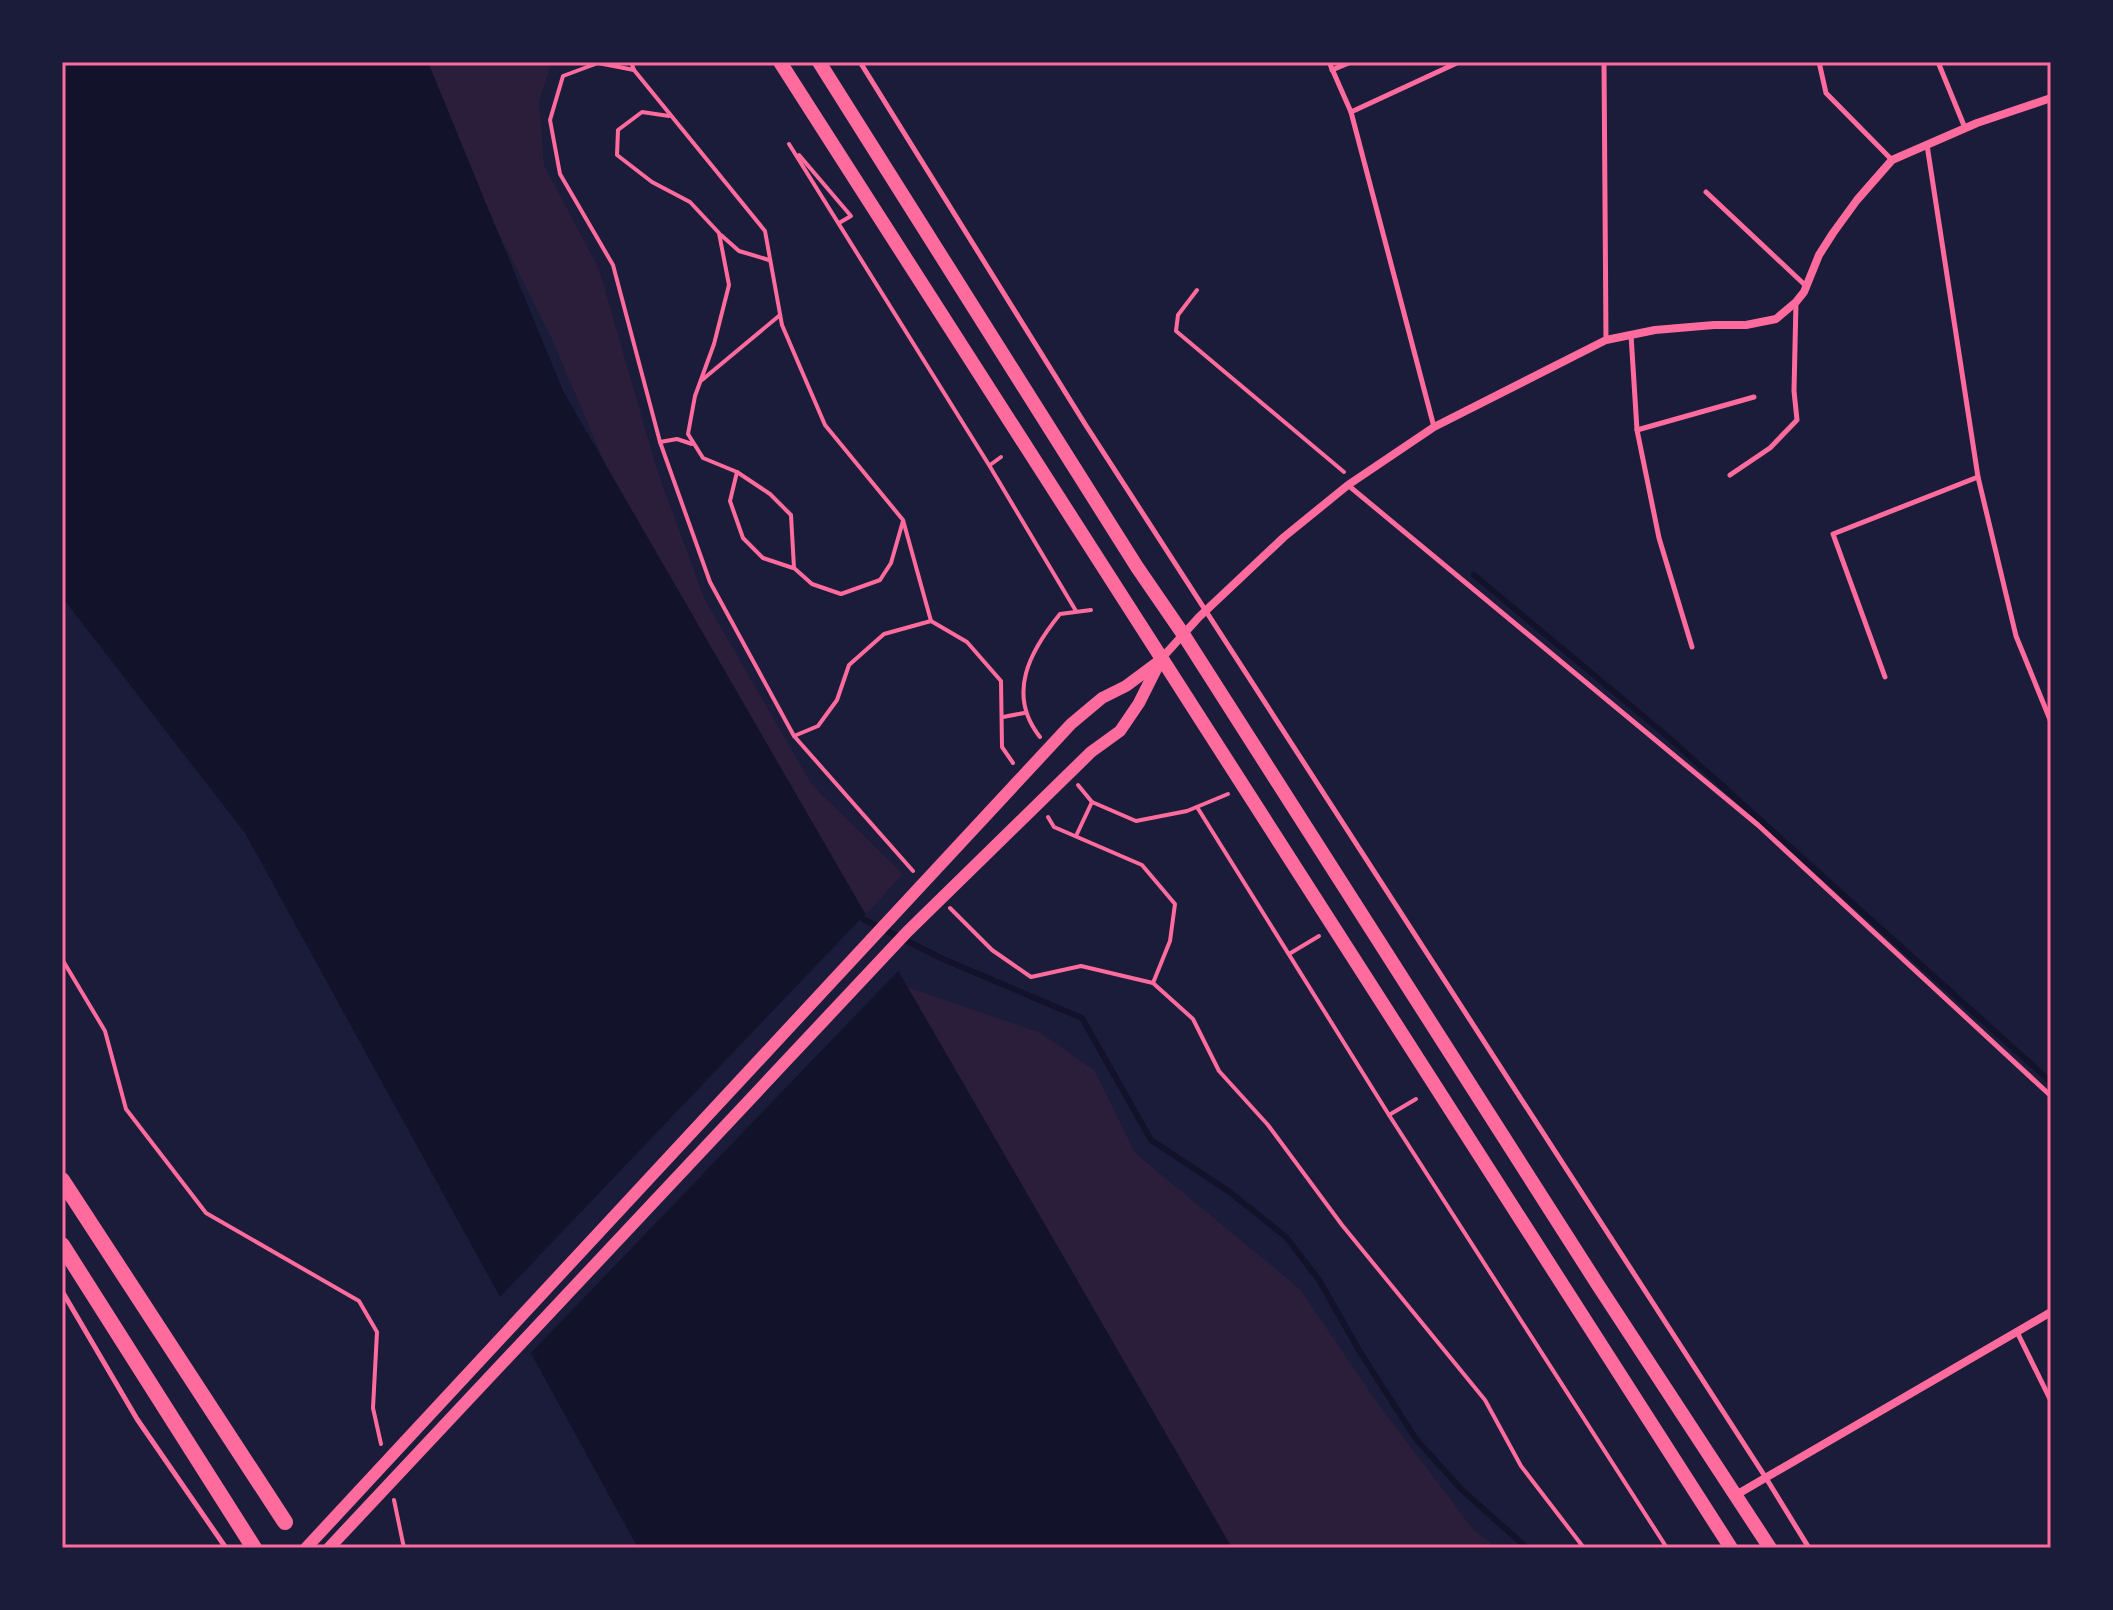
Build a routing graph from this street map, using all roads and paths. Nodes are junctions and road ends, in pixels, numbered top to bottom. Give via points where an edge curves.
1 (631, 62) edge
2 (780, 62) edge
3 (819, 62) edge
4 (860, 62) edge
5 (1329, 62) edge
6 (1351, 62) edge
7 (1459, 62) edge
8 (1604, 62) edge
9 (1819, 62) edge
10 (1938, 62) edge
11 (634, 70) junction
12 (1332, 70) junction
13 (2051, 98) edge
14 (1351, 112) junction
15 (671, 116) junction
16 (1966, 128) junction
17 (1927, 144) junction
18 (1892, 160) junction
19 (1706, 192) dead end
20 (838, 223) junction
21 (719, 233) junction
22 (770, 260) junction
23 (1806, 286) junction
24 (1197, 290) dead end
25 (1796, 302) junction
26 (780, 315) junction
27 (1631, 335) junction
28 (1606, 340) junction
29 (700, 383) junction
30 (1754, 397) dead end
31 (1434, 427) junction
32 (1637, 430) junction
33 (660, 442) junction
34 (695, 445) junction
35 (1001, 457) dead end
36 (989, 465) junction
37 (737, 472) junction
38 (1730, 475) dead end
39 (1978, 477) junction
40 (1351, 483) junction
41 (903, 520) junction
42 (794, 568) junction
43 (1076, 611) dead end
44 (1206, 611) junction
45 (931, 621) junction
46 (1183, 634) junction
47 (1692, 647) dead end
48 (1161, 660) junction
49 (1885, 677) dead end
50 (1024, 713) dead end
51 (1002, 717) junction
52 (2051, 722) edge
53 (794, 736) junction
54 (1019, 773) dead end
55 (1092, 802) dead end
56 (1197, 807) dead end
57 (1045, 813) dead end
58 (1076, 836) junction
59 (920, 878) dead end
60 (940, 899) dead end
61 (1319, 936) dead end
62 (1289, 954) junction
63 (62, 959) edge
64 (1153, 983) junction
65 (2051, 1096) edge
66 (1416, 1099) dead end
67 (1389, 1115) junction
68 (62, 1180) edge
69 (62, 1245) edge
70 (62, 1291) edge
71 (2051, 1312) edge
72 (2017, 1332) junction
73 (2051, 1401) edge
74 (384, 1455) dead end
75 (1766, 1478) junction
76 (390, 1486) dead end
77 (1736, 1495) junction
78 (285, 1522) dead end
79 (226, 1548) edge
80 (254, 1548) edge
81 (306, 1548) edge
82 (329, 1548) edge
83 (404, 1548) edge
84 (1584, 1548) edge
85 (1667, 1548) edge
86 (1731, 1548) edge
87 (1770, 1548) edge
88 (1809, 1548) edge

1 - 11 path
2 - 48 main road
3 - 46 main road
4 - 44 lane
5 - 12 lane
6 - 12 lane
7 - 14 lane
8 - 28 lane
9 - 18 lane via 1826,93
10 - 16 lane
11 - 15 path
11 - 33 path via 598,63 563,76 550,120 560,174 613,265
12 - 14 lane
13 - 16 street
14 - 31 lane
15 - 21 path via 642,112 618,130 617,155 690,202
15 - 22 path via 765,231
16 - 17 street
17 - 18 street
17 - 39 lane
18 - 23 street via 1833,233
19 - 23 lane
20 - 20 path via 822,197 789,144 851,216
20 - 36 path
21 - 22 path via 739,251
21 - 29 path via 729,285
22 - 26 path
23 - 25 street
24 - 40 path via 1178,315 1176,331
25 - 27 street via 1776,319 1746,325
25 - 38 lane via 1797,420 1770,448
26 - 29 path
26 - 41 path via 825,425
27 - 28 street
27 - 32 lane
28 - 31 street
29 - 34 path via 688,434
30 - 32 lane
31 - 40 street
32 - 47 lane via 1659,538
33 - 34 path via 677,439
33 - 53 path via 710,582
34 - 37 path via 703,458
35 - 36 path
36 - 43 path
37 - 42 path via 791,515
37 - 42 path via 730,501 743,538 763,558
39 - 49 lane via 1833,534
39 - 52 lane via 2016,636
40 - 44 street
40 - 65 lane via 1482,599 1758,825
41 - 42 path via 891,563 880,580 841,594 812,584
41 - 45 path
44 - 46 street
44 - 75 lane
45 - 51 path via 967,642 1001,681
45 - 53 path via 884,634 849,665 837,700 818,726
46 - 48 street
46 - 77 main road
48 - 81 street via 1071,724
48 - 82 street via 1120,731 1091,752 907,932
48 - 86 main road
50 - 51 path
51 - 54 path via 1002,747
53 - 59 path
55 - 58 path
56 - 62 path
57 - 58 path via 1054,827
58 - 64 path via 1142,865 1175,904 1170,941
60 - 64 path via 992,950 1031,977 1081,966
61 - 62 path
62 - 67 path
63 - 74 path via 105,1031 126,1109 206,1213 359,1301 377,1332 373,1408
64 - 84 path via 1193,1019 1219,1071 1268,1125 1485,1400 1521,1466
66 - 67 path
67 - 85 path
68 - 78 highway
69 - 80 highway
70 - 79 lane via 137,1419
71 - 72 street
72 - 73 lane
72 - 75 street
75 - 77 street
75 - 88 lane
76 - 83 path
77 - 87 main road

